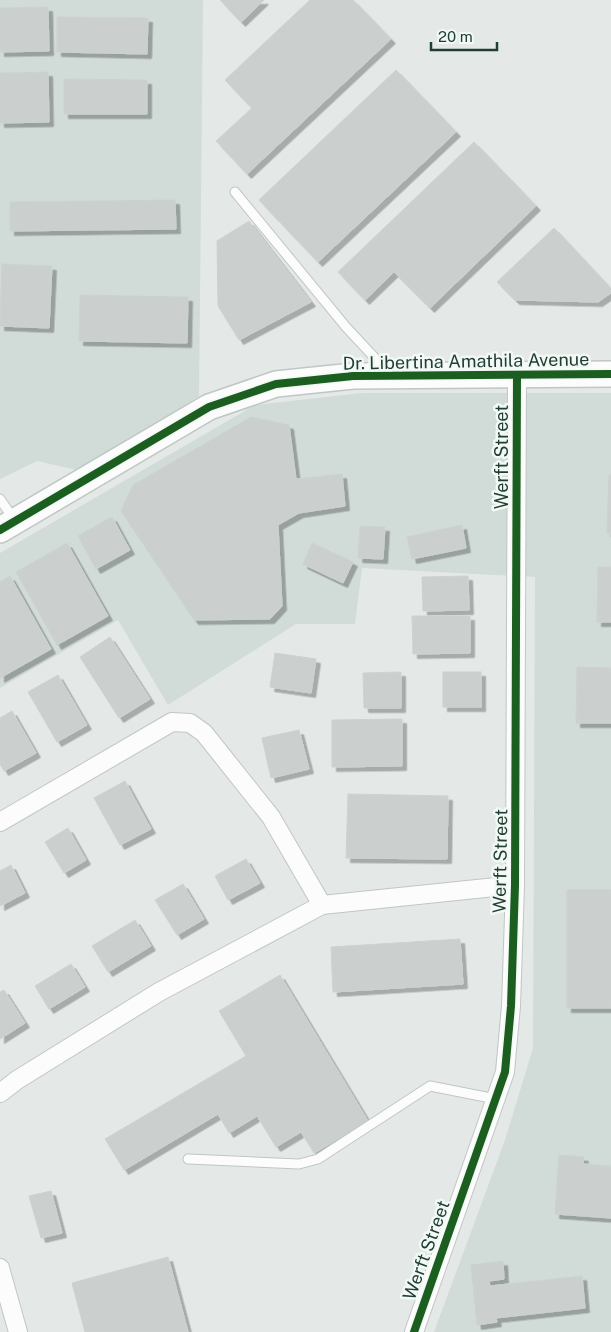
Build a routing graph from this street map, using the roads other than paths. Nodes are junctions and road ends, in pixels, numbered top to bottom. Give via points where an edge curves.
1 (235, 192) dead end
2 (611, 374) edge
3 (517, 375) junction
4 (392, 376) junction
5 (0, 499) edge
6 (8, 525) edge
7 (0, 822) edge
8 (515, 885) junction
9 (322, 905) junction
10 (0, 1093) edge
11 (496, 1100) junction
12 (188, 1159) dead end
13 (0, 1268) edge
14 (18, 1332) edge
15 (414, 1332) edge

1 - 4 lane via 346,327
2 - 3 street, Dr. Libertina Amathila Avenue
3 - 4 street, Dr. Libertina Amathila Avenue
3 - 8 street, Werft Street
4 - 6 street, Dr. Libertina Amathila Avenue via 353,376 276,384 209,406
5 - 6 lane
7 - 9 street via 172,722 190,724 204,733 272,817
8 - 9 street
8 - 11 street, Werft Street via 507,1053
9 - 10 street via 160,992
11 - 12 lane via 430,1086 318,1159 298,1164
11 - 15 street, Werft Street
13 - 14 street

